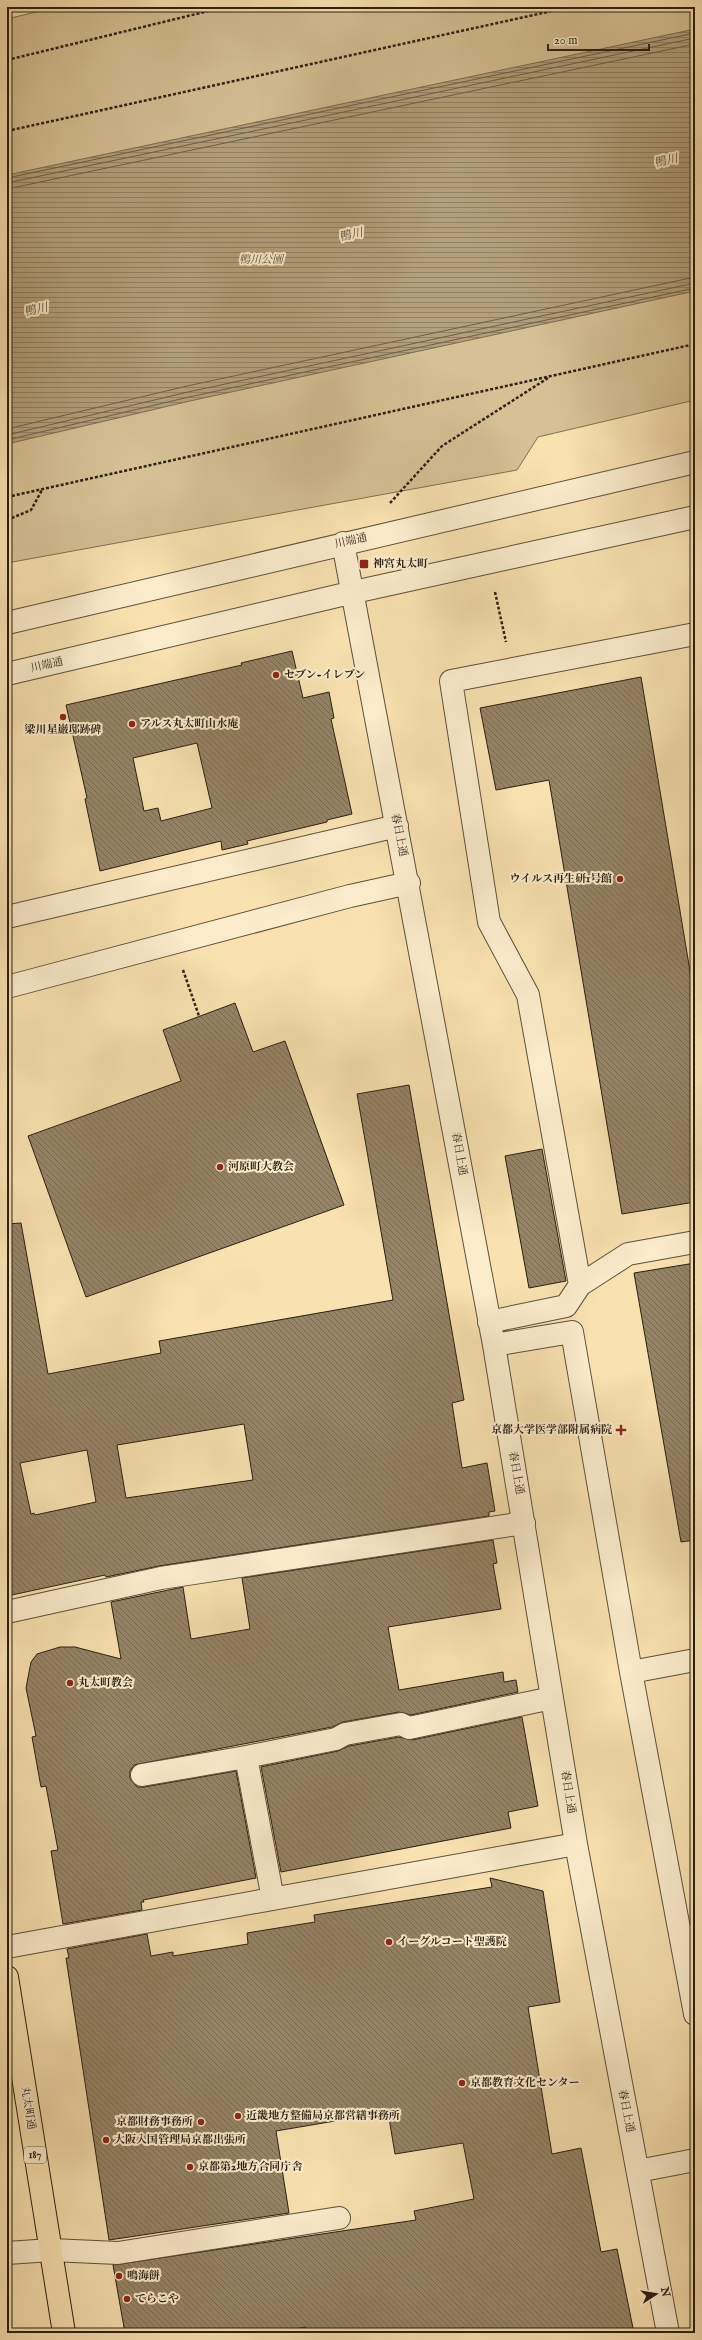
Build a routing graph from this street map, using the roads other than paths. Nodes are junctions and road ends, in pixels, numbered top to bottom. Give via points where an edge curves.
1 (695, 462) edge
2 (695, 517) edge
3 (343, 543) junction
4 (354, 592) junction
5 (7, 623) edge
6 (695, 634) edge
7 (7, 674) edge
8 (397, 826) junction
9 (409, 883) junction
10 (7, 917) edge
11 (7, 987) edge
12 (695, 1242) edge
13 (580, 1285) junction
14 (490, 1322) junction
15 (572, 1332) junction
16 (494, 1345) junction
17 (524, 1523) junction
18 (7, 1612) edge
19 (695, 1660) edge
20 (631, 1672) junction
21 (552, 1698) junction
22 (246, 1757) junction
23 (142, 1775) dead end
24 (576, 1844) junction
25 (273, 1899) junction
26 (7, 1947) edge
27 (7, 1977) edge
28 (695, 2014) edge
29 (695, 2160) edge
30 (638, 2171) junction
31 (339, 2218) dead end
32 (51, 2250) junction
33 (7, 2253) edge
34 (64, 2333) edge
35 (668, 2333) edge

1 - 3 street, 川端通
2 - 4 street, 川端通
3 - 4 street, 春日上通
3 - 5 street, 川端通
4 - 7 street, 川端通
4 - 8 street, 春日上通
6 - 13 street via 451,681 490,922 528,994
8 - 9 street, 春日上通
8 - 10 street
9 - 11 street via 343,898
9 - 14 street, 春日上通
12 - 13 street via 628,1254
13 - 14 street via 566,1306
13 - 15 street
14 - 16 street, 春日上通
15 - 16 street
15 - 20 street
16 - 17 street, 春日上通
17 - 18 street via 160,1578
17 - 21 street, 春日上通
19 - 20 street
20 - 28 street
21 - 22 street via 409,1728 401,1724 345,1734 336,1739
21 - 24 street, 春日上通
22 - 23 street
22 - 25 street
24 - 25 street
24 - 30 street, 春日上通
25 - 26 street
27 - 32 main road, 丸太町通 / 187
29 - 30 street
30 - 35 street, 春日上通
31 - 32 street via 118,2253
32 - 33 street
32 - 34 main road, 丸太町通 / 187

